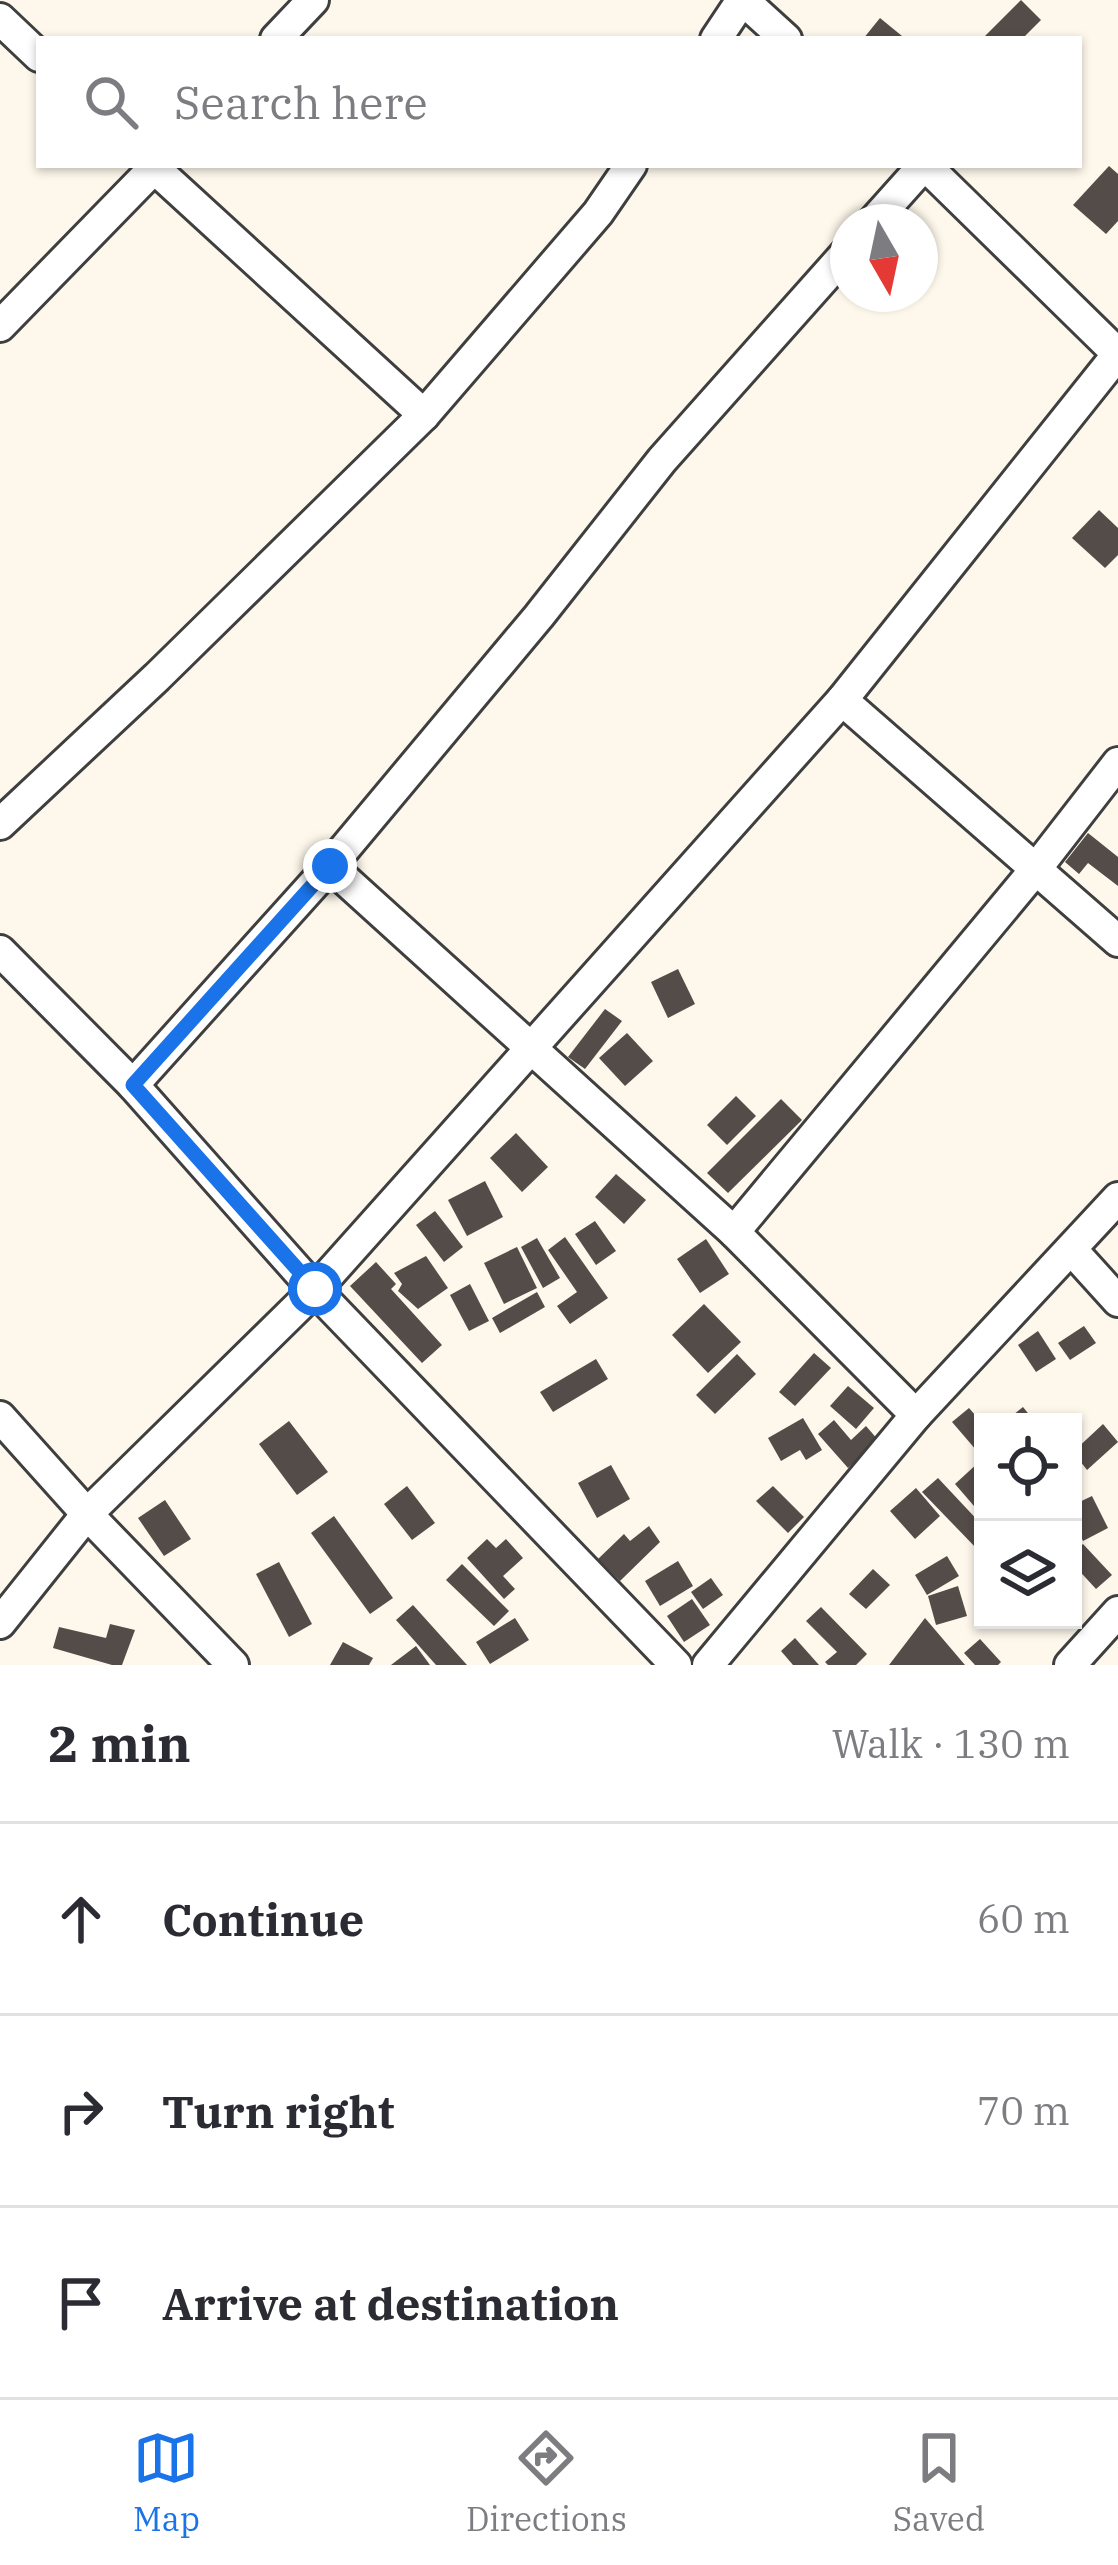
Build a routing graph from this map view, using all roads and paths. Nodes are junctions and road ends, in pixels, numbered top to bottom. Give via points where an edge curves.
1 (313, 0) edge
2 (742, 0) edge
3 (0, 19) edge
4 (279, 36) edge
5 (718, 36) edge
6 (783, 36) edge
7 (36, 53) edge
8 (152, 168) edge
9 (156, 168) edge
10 (629, 168) edge
11 (921, 168) edge
12 (927, 168) edge
13 (889, 204) edge
14 (830, 270) edge
15 (0, 326) edge
16 (1118, 354) edge
17 (424, 415) junction
18 (842, 700) junction
19 (1118, 764) edge
20 (0, 824) edge
21 (330, 866) junction
22 (1035, 869) junction
23 (1118, 941) edge
24 (0, 951) edge
25 (532, 1049) junction
26 (133, 1085) junction
27 (1118, 1198) edge
28 (734, 1232) junction
29 (1071, 1249) junction
30 (315, 1289) junction
31 (1118, 1301) edge
32 (916, 1415) junction
33 (0, 1417) edge
34 (87, 1514) junction
35 (1118, 1612) edge
36 (0, 1623) edge
37 (233, 1665) edge
38 (676, 1665) edge
39 (709, 1665) edge
40 (1070, 1665) edge

1 - 4 street
2 - 5 street
2 - 6 street
3 - 7 street
8 - 15 street
9 - 17 street
10 - 17 street
11 - 13 street
12 - 16 street
14 - 21 street via 662,460
16 - 18 street
17 - 20 street
18 - 22 street
18 - 25 street
19 - 22 street
21 - 25 street
21 - 26 street
22 - 23 street
22 - 28 street
24 - 26 street
25 - 28 street
25 - 30 street
26 - 30 street
27 - 29 street
28 - 32 street
29 - 31 street
29 - 32 street
30 - 34 street
30 - 38 street
32 - 39 street
33 - 34 street
34 - 36 street
34 - 37 street
35 - 40 street

